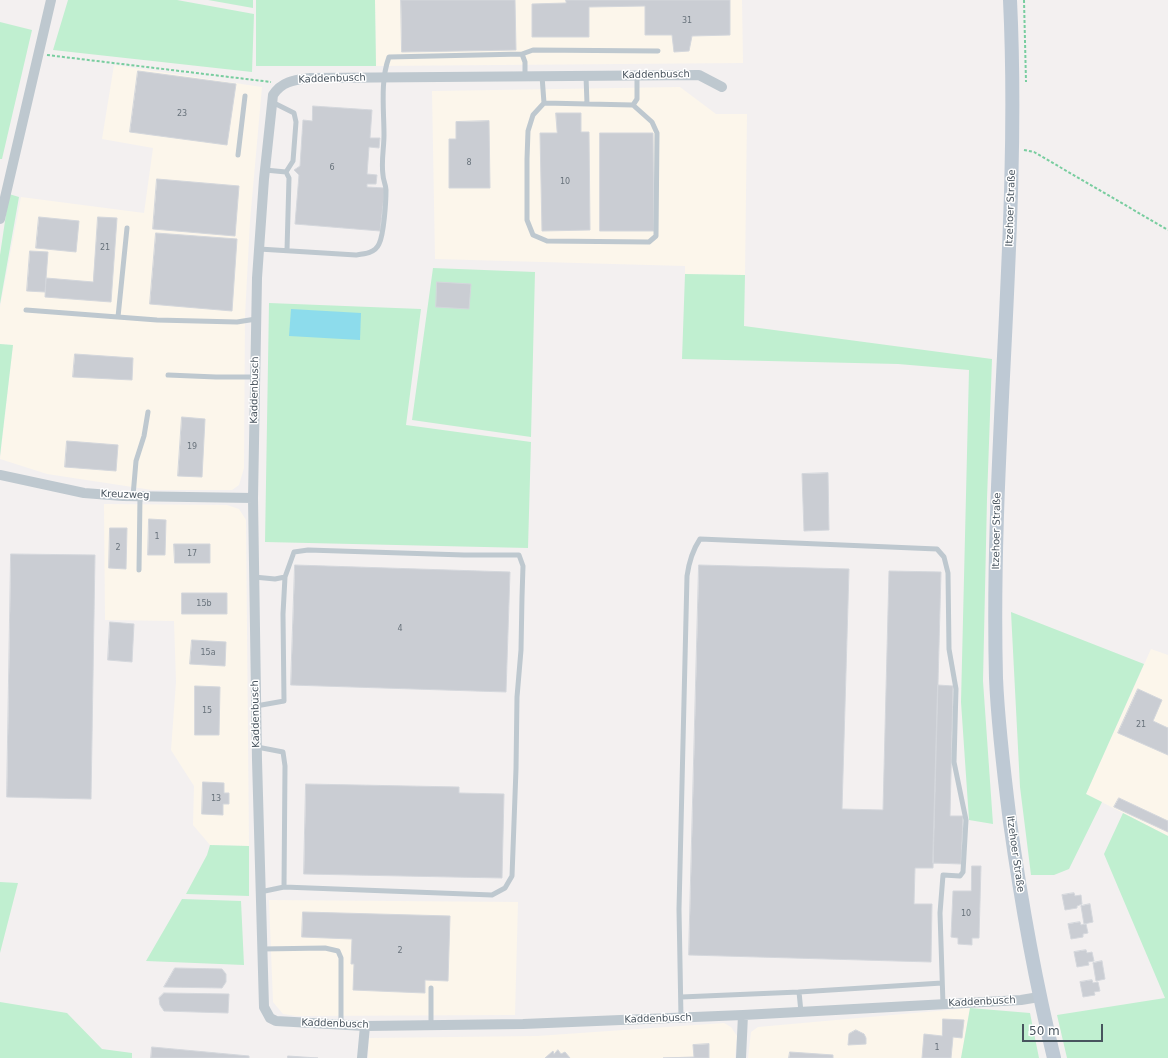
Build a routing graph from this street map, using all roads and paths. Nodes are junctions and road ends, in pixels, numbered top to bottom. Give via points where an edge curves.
1 (51, 0) edge
2 (1010, 0) edge
3 (1024, 0) edge
4 (658, 51) dead end
5 (39, 54) junction
6 (522, 54) junction
7 (637, 75) junction
8 (525, 76) junction
9 (542, 76) junction
10 (586, 76) junction
11 (385, 78) junction
12 (285, 83) junction
13 (1026, 85) dead end
14 (722, 87) dead end
15 (245, 96) dead end
16 (272, 102) junction
17 (544, 103) junction
18 (587, 104) junction
19 (633, 105) junction
20 (1019, 148) junction
21 (238, 155) dead end
22 (1024, 156) dead end
23 (265, 170) junction
24 (286, 172) junction
25 (0, 219) edge
26 (127, 228) dead end
27 (1168, 230) edge
28 (259, 249) junction
29 (288, 250) junction
30 (26, 310) dead end
31 (118, 317) junction
32 (256, 319) junction
33 (168, 375) dead end
34 (255, 377) junction
35 (148, 412) dead end
36 (0, 475) edge
37 (136, 496) junction
38 (253, 498) junction
39 (139, 570) dead end
40 (254, 577) junction
41 (285, 577) junction
42 (256, 706) junction
43 (257, 747) junction
44 (284, 887) junction
45 (260, 892) junction
46 (262, 949) junction
47 (942, 983) junction
48 (431, 988) dead end
49 (799, 992) junction
50 (681, 997) junction
51 (1039, 997) junction
52 (943, 1004) junction
53 (801, 1012) junction
54 (743, 1015) junction
55 (681, 1018) junction
56 (341, 1024) junction
57 (431, 1025) junction
58 (365, 1026) junction
59 (362, 1058) edge
60 (741, 1058) edge
61 (1054, 1058) edge

1 - 5 street
2 - 20 main road, Itzehoer Straße
3 - 13 path
4 - 6 lane via 533,50
5 - 12 path
5 - 25 street
6 - 8 lane
6 - 11 lane via 389,57
7 - 10 street, Kaddenbusch
7 - 14 street, Kaddenbusch via 699,75
7 - 19 lane via 637,99
8 - 9 street, Kaddenbusch
8 - 11 street, Kaddenbusch
9 - 10 street, Kaddenbusch
9 - 17 lane
10 - 18 lane
11 - 12 street, Kaddenbusch via 310,78
11 - 29 lane via 382,175 386,189 379,245 369,254 356,255
12 - 16 street, Kaddenbusch via 277,88
15 - 21 lane
16 - 23 street, Kaddenbusch
16 - 24 lane via 294,114 296,122 292,161
17 - 18 lane
17 - 19 lane via 533,115 528,131 527,220 533,235 547,241 649,242 656,236 657,133 652,122
18 - 19 lane
20 - 22 path
20 - 27 path via 1034,152
20 - 51 main road, Itzehoer Straße via 997,500 996,680 1004,777 1019,888
23 - 24 lane
23 - 28 street, Kaddenbusch
24 - 29 lane via 289,178
26 - 31 lane
28 - 29 lane
28 - 32 street, Kaddenbusch
30 - 31 lane
31 - 32 lane via 229,322
32 - 34 street, Kaddenbusch
33 - 34 lane
34 - 38 street, Kaddenbusch
35 - 37 lane via 136,461
36 - 37 street, Kreuzweg via 84,493
37 - 38 street, Kreuzweg
37 - 39 lane
38 - 40 street, Kaddenbusch
40 - 41 lane
40 - 42 street, Kaddenbusch
41 - 42 lane via 284,701
41 - 44 lane via 294,552 308,550 519,555 523,566 512,876 505,888 492,895
42 - 43 street, Kaddenbusch
43 - 44 lane via 283,752 286,807
43 - 45 street, Kaddenbusch
44 - 45 lane
45 - 46 street, Kaddenbusch
46 - 56 street, Kaddenbusch via 264,1007 270,1018 276,1022
46 - 56 lane via 325,948 338,951 341,958
47 - 49 lane
47 - 50 lane via 940,913 943,875 960,876 963,872 966,820 954,762 956,689 949,649 948,573 944,557 937,549 700,539 694,548 687,576 679,909
47 - 52 lane
48 - 57 lane
49 - 50 lane
49 - 53 lane
50 - 55 lane
51 - 52 street, Kaddenbusch
51 - 61 main road, Itzehoer Straße
52 - 53 street, Kaddenbusch
53 - 54 street, Kaddenbusch
54 - 55 street, Kaddenbusch
54 - 60 street
55 - 57 street, Kaddenbusch
56 - 58 street, Kaddenbusch
57 - 58 street, Kaddenbusch
58 - 59 street

